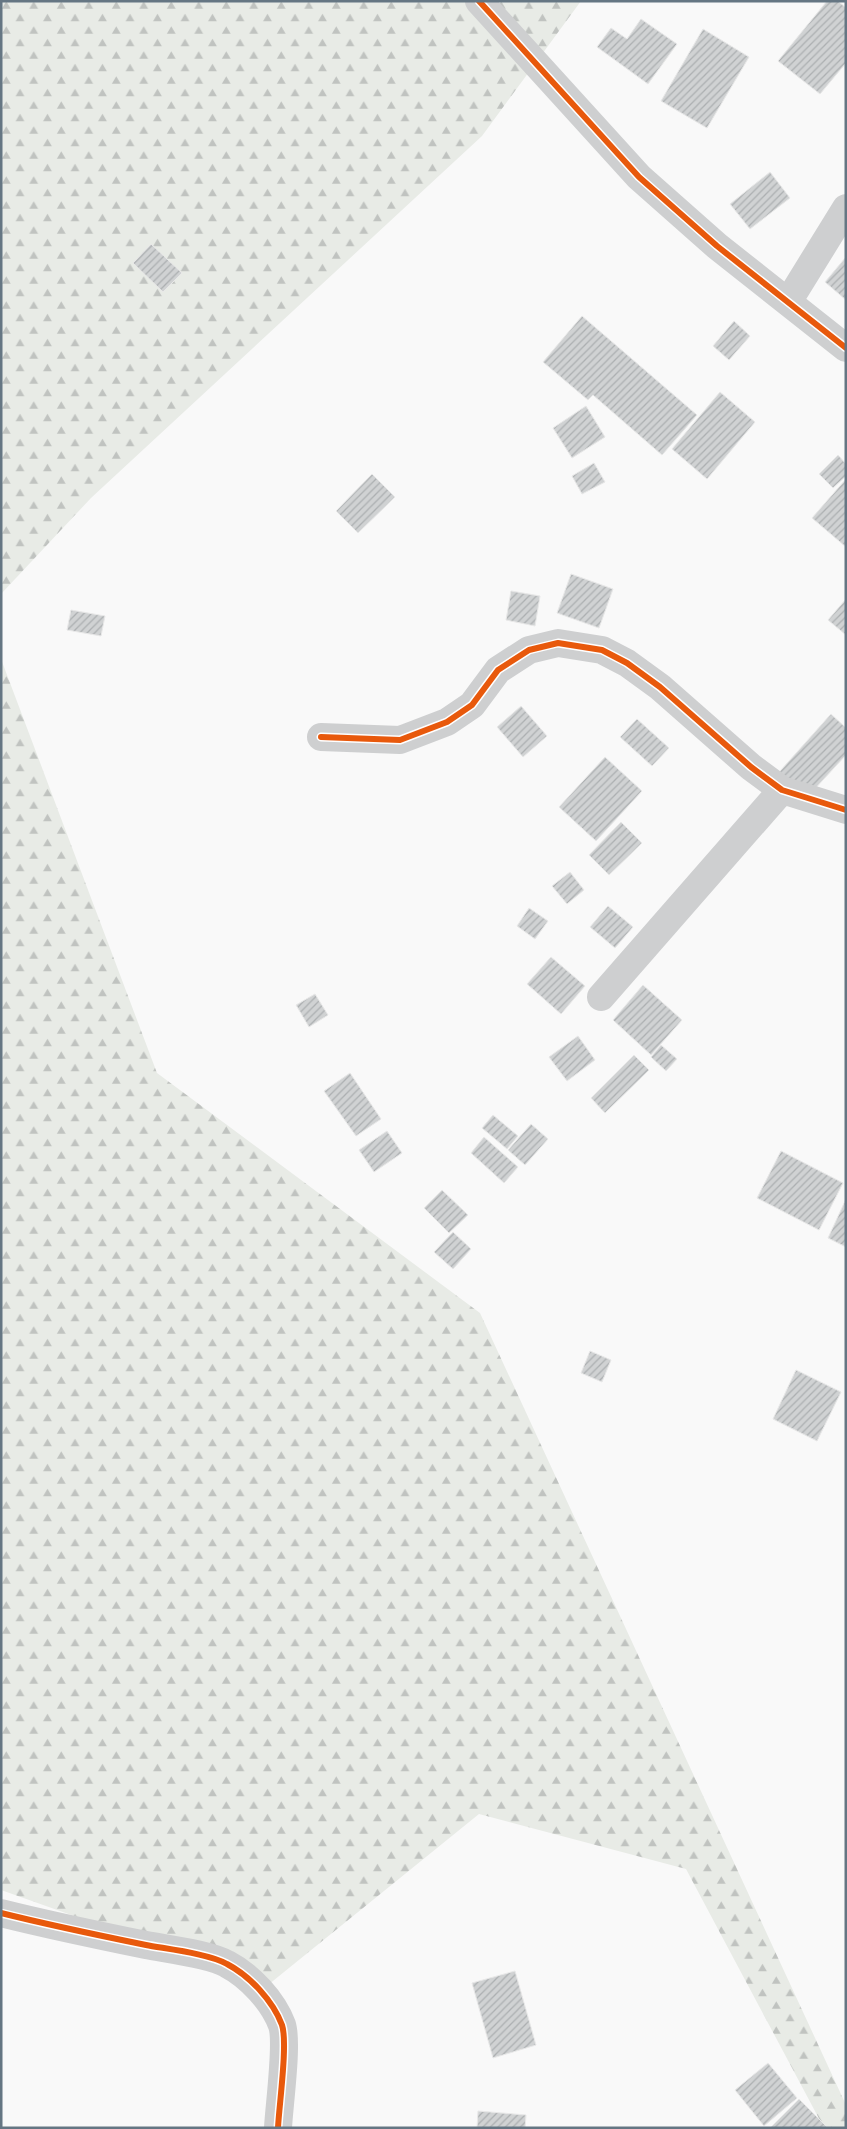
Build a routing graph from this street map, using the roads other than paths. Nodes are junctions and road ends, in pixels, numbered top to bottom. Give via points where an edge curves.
1 (479, 1) edge
2 (846, 208) edge
3 (788, 302) junction
4 (846, 348) edge
5 (321, 737) dead end
6 (782, 790) junction
7 (846, 810) edge
8 (601, 997) dead end
9 (1, 1913) edge
10 (278, 2128) edge

1 - 3 street via 639,177 717,246
2 - 3 street
3 - 4 street
5 - 6 street via 400,740 448,722 472,705 498,670 529,650 558,643 602,650 627,663
6 - 7 street
6 - 8 street
9 - 10 street via 226,1963 247,1978 270,2004 282,2027

